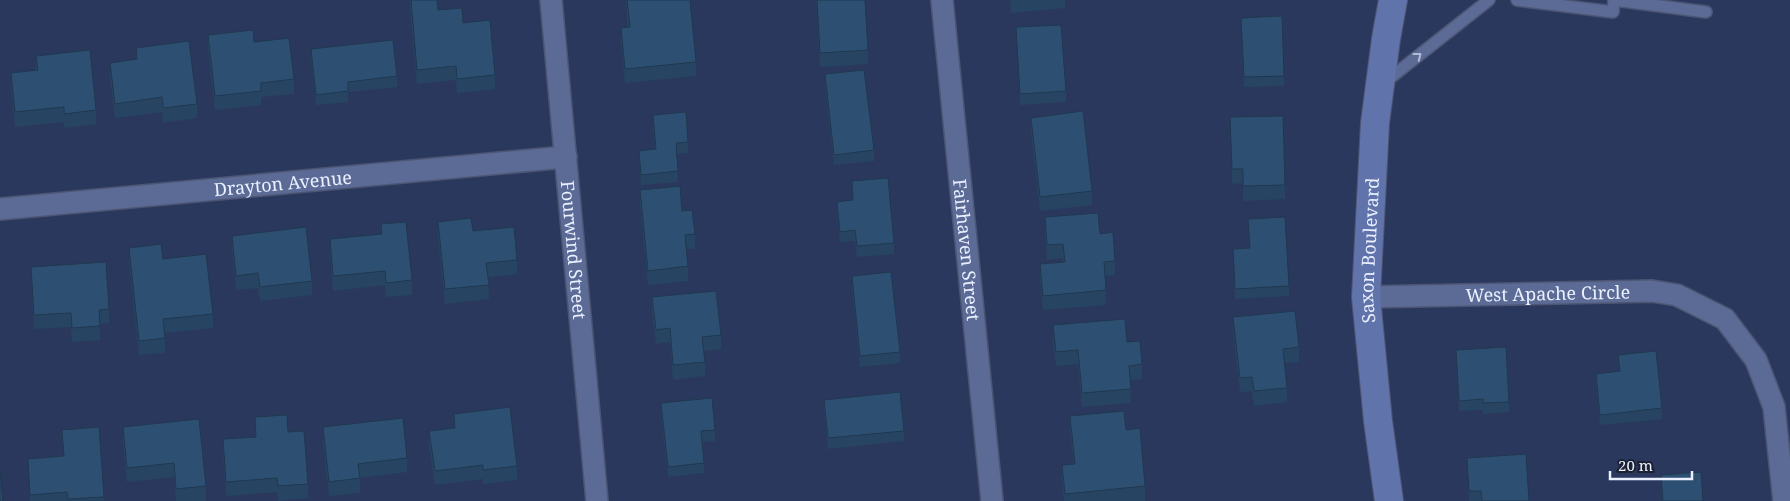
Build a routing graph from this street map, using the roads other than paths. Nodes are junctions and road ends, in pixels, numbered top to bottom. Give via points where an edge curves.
1 (551, 0) edge
2 (942, 0) edge
3 (1393, 0) edge
4 (1489, 0) edge
5 (1517, 0) edge
6 (1614, 0) edge
7 (1706, 12) dead end
8 (1380, 86) junction
9 (566, 157) junction
10 (0, 209) edge
11 (1366, 297) junction
12 (597, 501) edge
13 (992, 501) edge
14 (1389, 501) edge
15 (1784, 501) edge

1 - 9 street, Fourwind Street
2 - 13 street, Fairhaven Street
3 - 8 main road, Saxon Boulevard
8 -> 4 lane
5 - 6 lane via 1613,12
6 - 7 lane
8 - 11 main road, Saxon Boulevard via 1375,123
9 - 10 street, Drayton Avenue
9 - 12 street, Fourwind Street
11 - 14 main road, Saxon Boulevard
11 - 15 street, West Apache Circle via 1652,291 1677,295 1725,319 1756,360 1774,407

